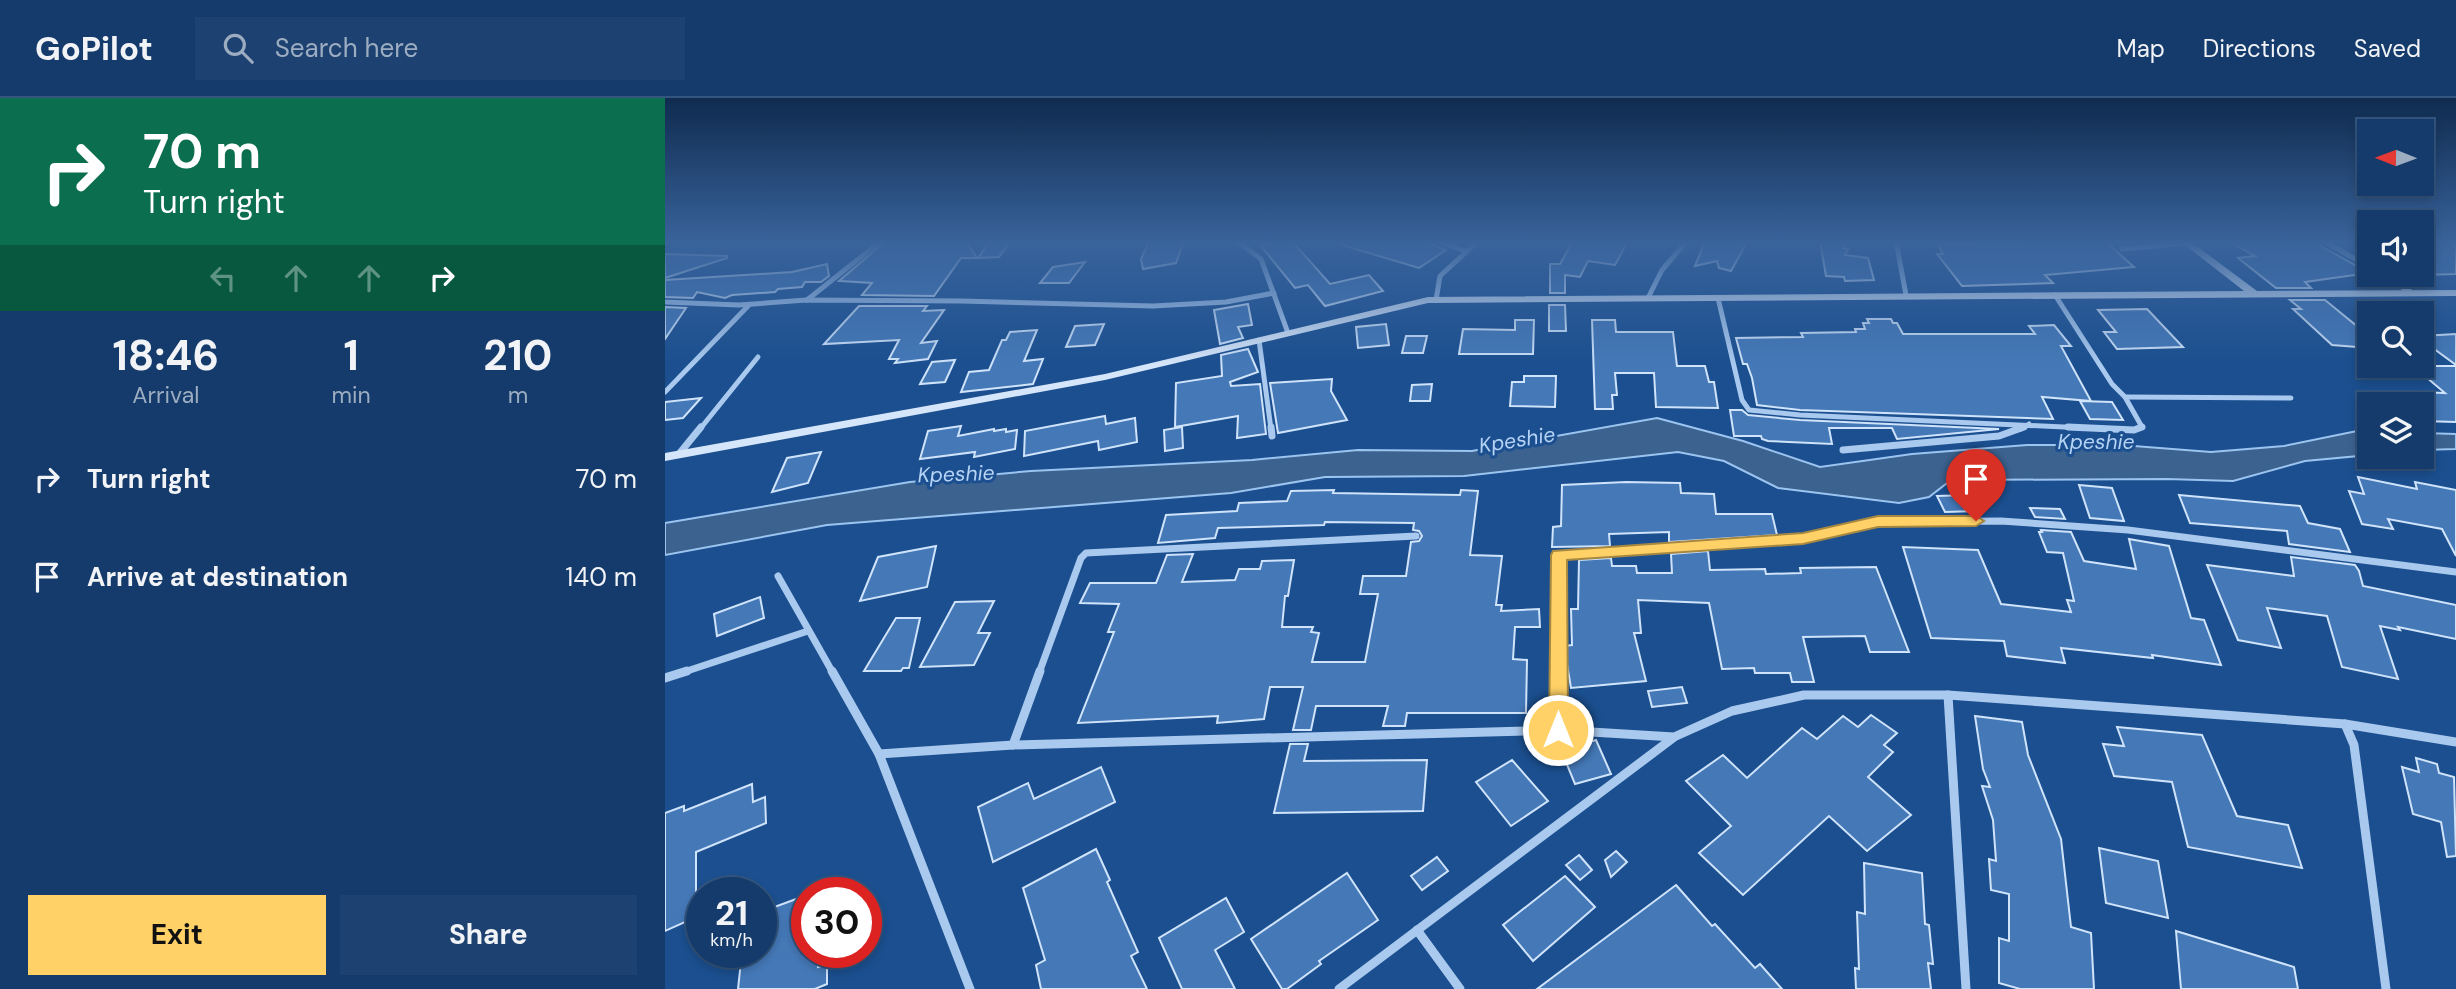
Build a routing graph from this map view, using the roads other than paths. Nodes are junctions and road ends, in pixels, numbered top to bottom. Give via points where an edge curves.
1 (828, 283) edge
2 (1270, 283) edge
3 (1439, 283) edge
4 (1656, 283) edge
5 (1904, 283) edge
6 (2239, 283) edge
7 (2402, 287) edge
8 (1274, 293) junction
9 (2412, 293) junction
10 (2456, 293) edge
11 (2254, 294) junction
12 (1906, 295) junction
13 (2055, 295) junction
14 (1648, 298) junction
15 (1718, 298) junction
16 (806, 300) junction
17 (1436, 300) junction
18 (665, 302) edge
19 (749, 305) junction
20 (1288, 333) junction
21 (1259, 340) junction
22 (758, 357) dead end
23 (665, 392) edge
24 (2125, 397) junction
25 (2291, 398) dead end
26 (2029, 424) junction
27 (1272, 436) dead end
28 (1843, 450) dead end
29 (679, 454) junction
30 (665, 457) edge
31 (1416, 536) dead end
32 (2456, 572) edge
33 (778, 576) dead end
34 (808, 631) junction
35 (665, 678) edge
36 (1948, 695) junction
37 (2345, 724) junction
38 (1558, 730) junction
39 (1674, 737) junction
40 (2456, 742) edge
41 (1013, 745) junction
42 (879, 754) junction
43 (1417, 930) junction
44 (971, 989) edge
45 (1339, 989) edge
46 (1460, 989) edge
47 (1966, 989) edge
48 (2386, 989) edge

1 - 16 street
2 - 8 street
3 - 17 street
4 - 14 street
5 - 12 street
6 - 11 street
7 - 9 street
8 - 16 street via 1226,302 1143,306
8 - 20 street
9 - 10 street
9 - 11 street
11 - 13 street
12 - 13 street
12 - 15 street
13 - 24 street
14 - 15 street
14 - 17 street
15 - 26 street via 1742,400 1749,410
16 - 19 street
17 - 20 street
18 - 19 street
19 - 23 street
20 - 21 street
21 - 27 street
21 - 29 street via 1077,383
22 - 29 street
24 - 25 street
24 - 26 street via 2142,427
26 - 28 street via 1999,436
29 - 30 street
31 - 41 street via 1086,553
32 - 38 street via 2128,530 2001,521 1878,522 1803,539 1559,555
33 - 34 street
34 - 35 street
34 - 42 street
36 - 37 street
36 - 39 street via 1804,695 1732,711
36 - 47 street
37 - 40 street
37 - 48 street via 2354,746
38 - 39 street
38 - 41 street
39 - 43 street
41 - 42 street
42 - 44 street
43 - 45 street
43 - 46 street

